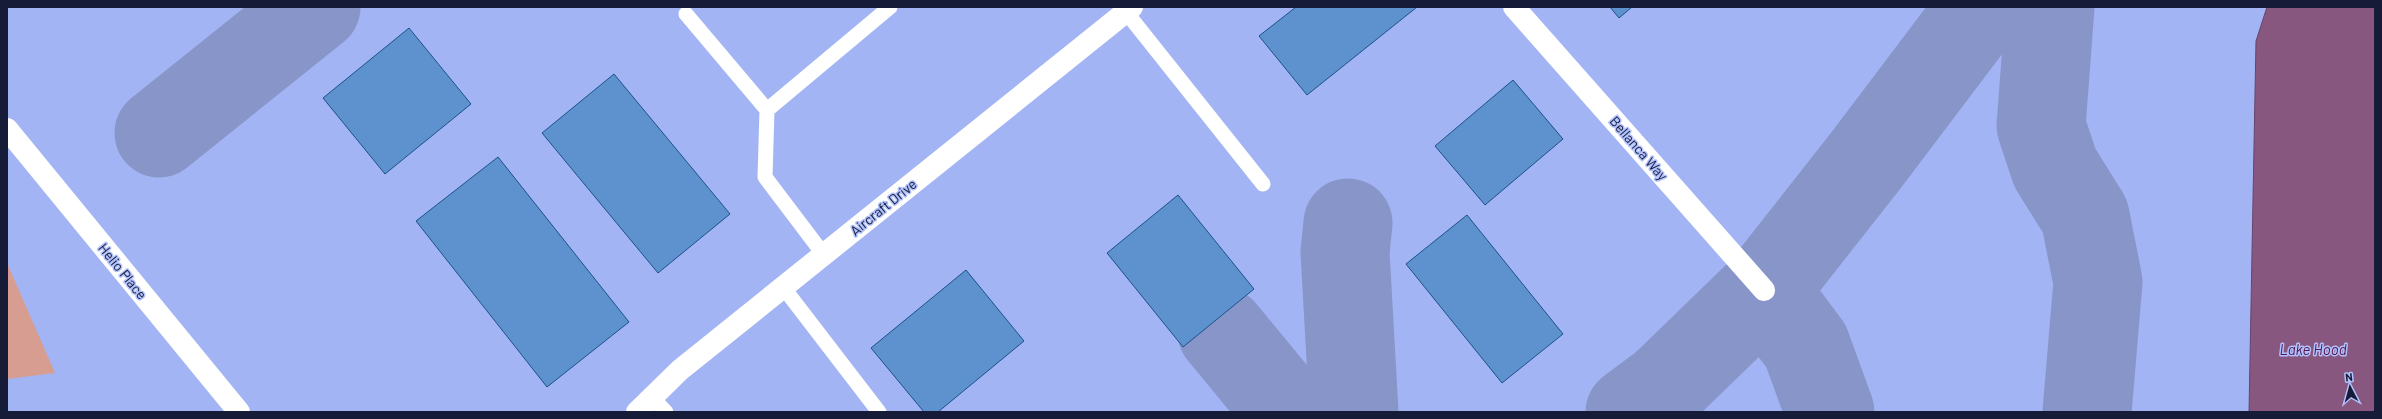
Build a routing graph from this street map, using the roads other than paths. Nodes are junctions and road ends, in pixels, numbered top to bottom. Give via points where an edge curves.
1 (890, 7) edge
2 (1514, 7) edge
3 (1129, 10) edge
4 (686, 14) dead end
5 (767, 110) junction
6 (7, 129) edge
7 (1263, 184) dead end
8 (824, 255) junction
9 (783, 287) junction
10 (1764, 290) dead end
11 (652, 407) edge
12 (240, 412) edge
13 (879, 412) edge

1 - 5 lane
2 - 10 street, Bellanca Way
3 - 7 lane
3 - 8 street, Aircraft Drive
4 - 5 lane
5 - 8 lane via 764,177
6 - 12 street, Helio Place
8 - 9 street, Aircraft Drive
9 - 11 street, Aircraft Drive via 680,370
9 - 13 lane

